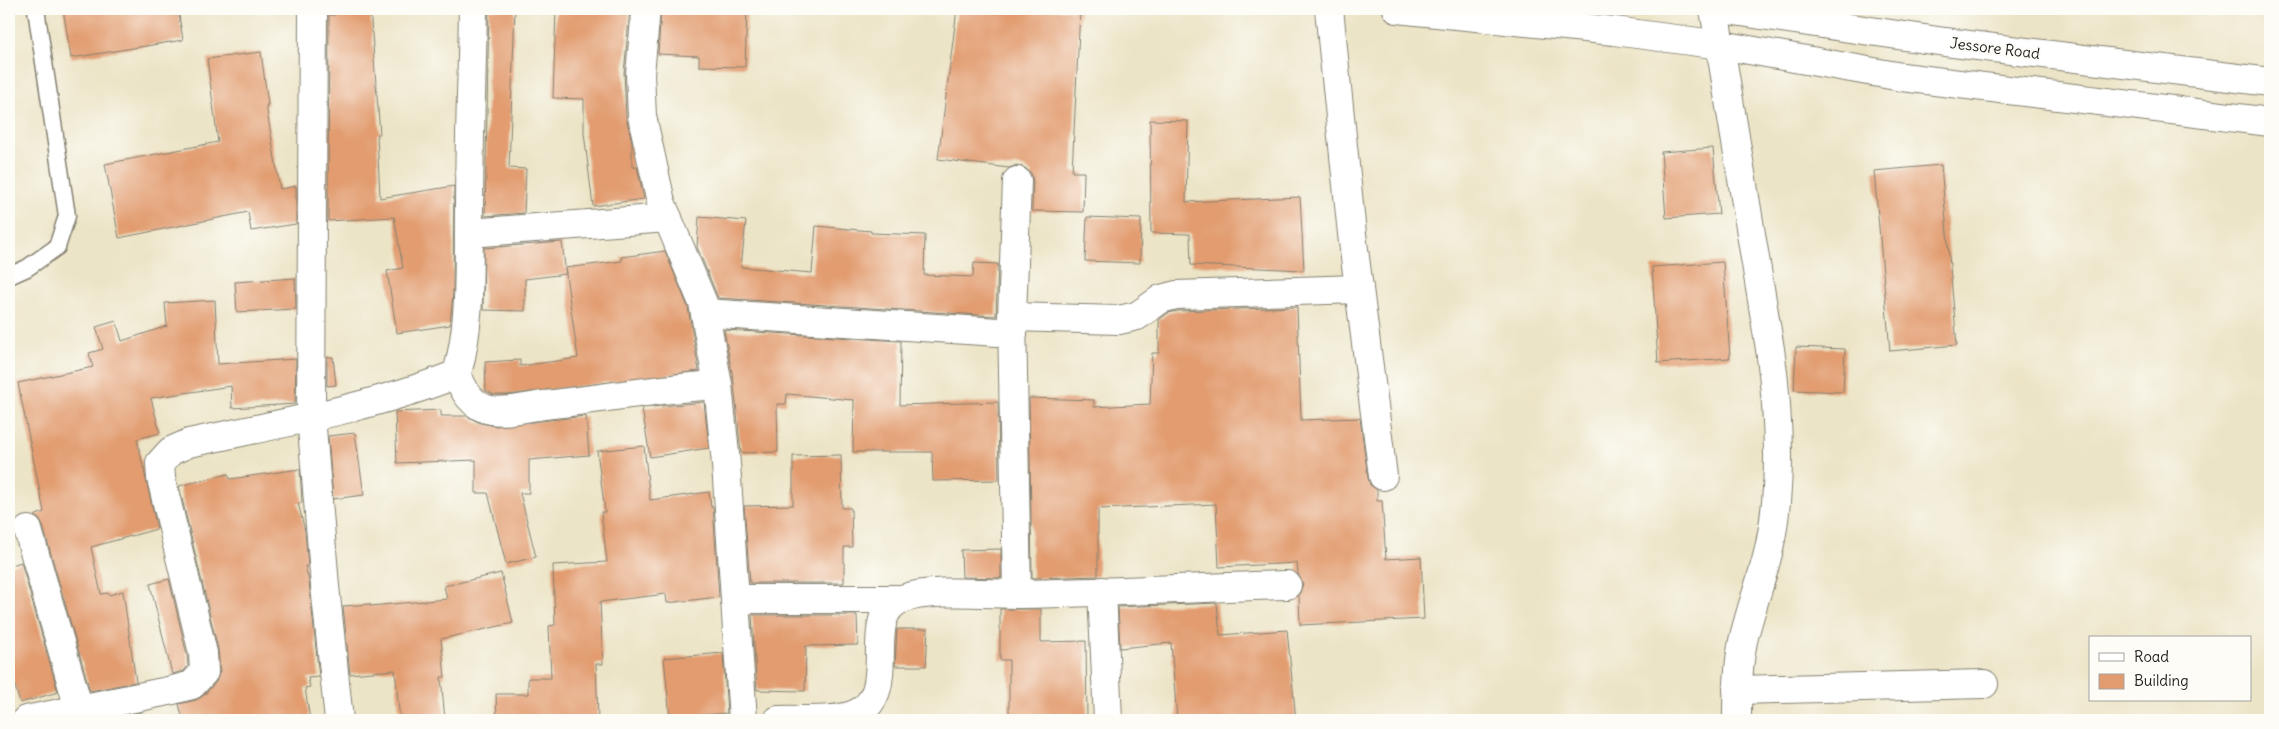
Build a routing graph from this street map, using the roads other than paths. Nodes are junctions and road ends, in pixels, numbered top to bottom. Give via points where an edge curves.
1 (36, 9) edge
2 (314, 9) edge
3 (473, 9) edge
4 (646, 9) edge
5 (1329, 9) edge
6 (1397, 9) edge
7 (1714, 9) edge
8 (1721, 9) edge
9 (1721, 45) junction
10 (2270, 82) edge
11 (2270, 122) edge
12 (1017, 181) dead end
13 (668, 218) junction
14 (469, 233) junction
15 (9, 276) edge
16 (1359, 289) junction
17 (705, 313) junction
18 (1013, 325) junction
19 (457, 374) junction
20 (718, 385) junction
21 (311, 416) junction
22 (1383, 476) dead end
23 (28, 530) dead end
24 (1287, 585) dead end
25 (1102, 591) junction
26 (1017, 594) junction
27 (735, 599) junction
28 (902, 599) junction
29 (1984, 684) dead end
30 (1737, 690) junction
31 (79, 709) junction
32 (26, 720) edge
33 (340, 720) edge
34 (743, 720) edge
35 (778, 720) edge
36 (1108, 720) edge
37 (1737, 720) edge

1 - 15 lane via 68,216 57,247
2 - 21 main road
3 - 14 main road
4 - 13 main road via 640,74 642,116 661,202
5 - 16 main road
6 - 9 main road
7 - 9 main road
8 - 10 main road, Jessore Road via 1946,42
9 - 11 main road via 1902,77
9 - 30 main road via 1768,340 1778,429 1773,524 1743,642
12 - 18 main road
13 - 14 main road
13 - 17 main road
14 - 19 main road via 469,312
16 - 18 main road via 1176,295 1161,299 1137,316 1119,320
16 - 22 main road
17 - 18 main road
17 - 20 main road
18 - 26 main road
19 - 20 main road via 463,391 475,404 491,410
19 - 21 main road via 428,386
20 - 27 main road
21 - 31 main road via 189,443 171,451 160,464 203,653 204,672 192,685
21 - 33 main road
23 - 31 main road
24 - 25 main road
25 - 26 main road
25 - 36 main road
26 - 28 main road via 922,595
27 - 28 main road
27 - 34 main road
28 - 35 main road via 889,607 883,619 877,690 871,704 856,714 840,718
29 - 30 main road
30 - 37 main road
31 - 32 main road

